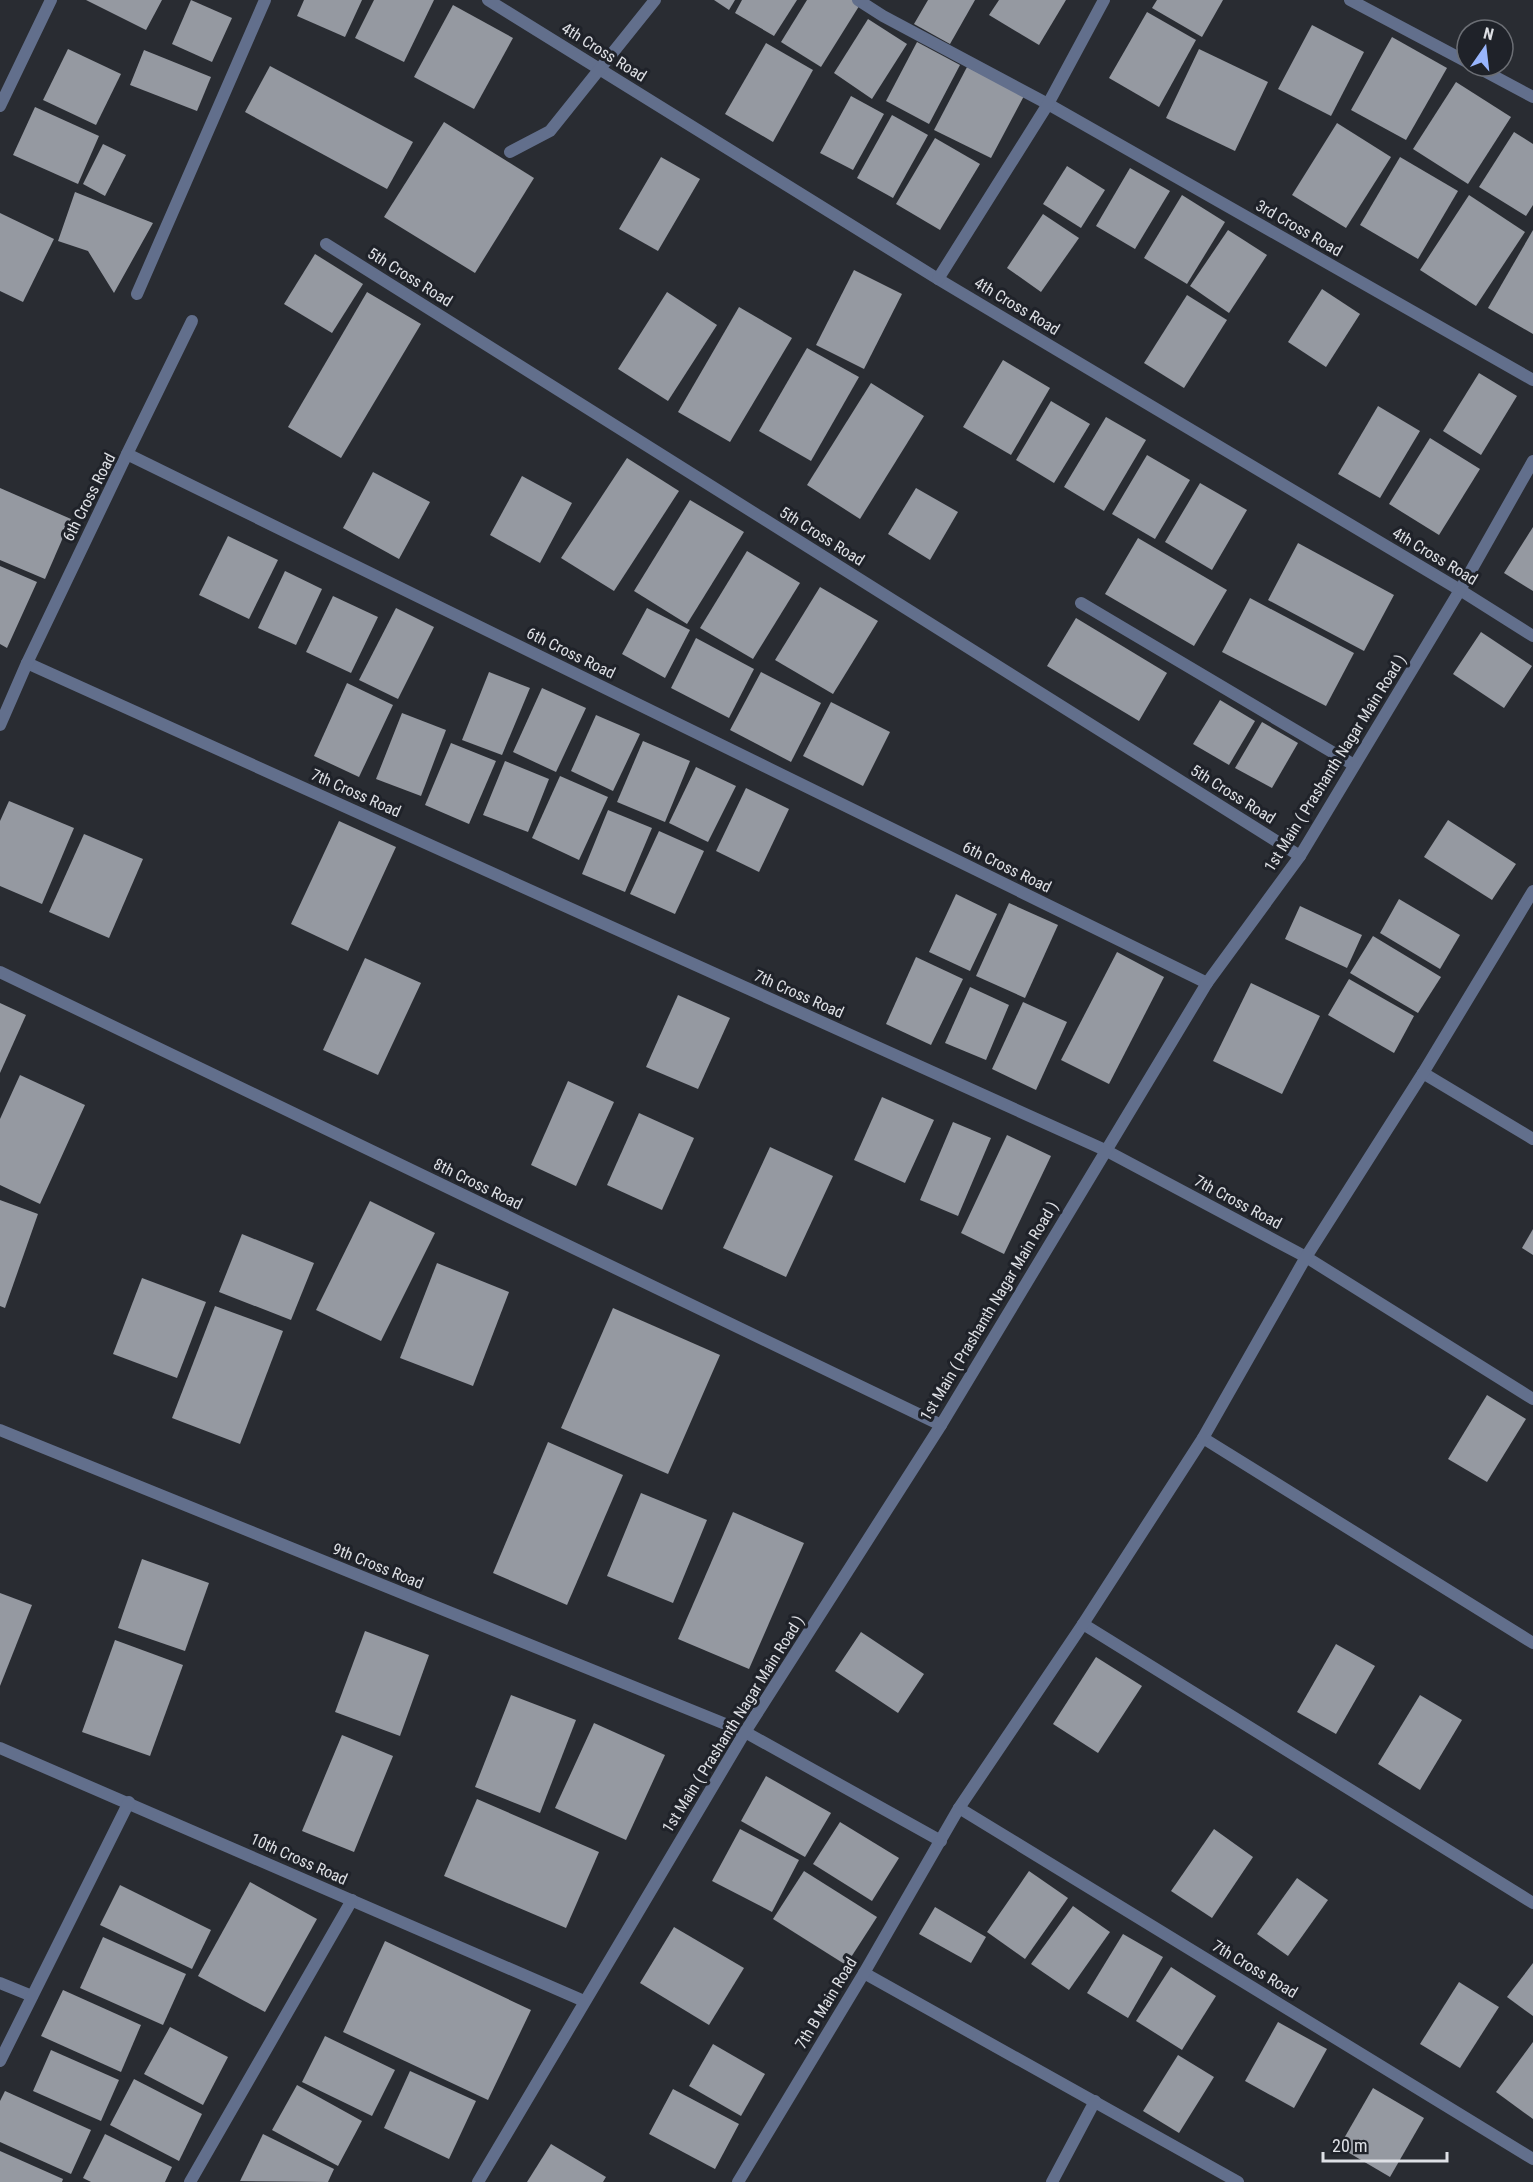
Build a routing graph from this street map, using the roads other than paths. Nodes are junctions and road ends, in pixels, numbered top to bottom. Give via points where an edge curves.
1 (51, 0) edge
2 (265, 0) edge
3 (488, 0) edge
4 (655, 0) edge
5 (858, 0) edge
6 (1104, 0) edge
7 (1350, 0) edge
8 (1455, 56) edge
9 (600, 69) junction
10 (1497, 78) edge
11 (1533, 97) edge
12 (1048, 104) junction
13 (0, 106) edge
14 (510, 152) dead end
15 (326, 244) dead end
16 (938, 279) junction
17 (137, 294) dead end
18 (192, 321) dead end
19 (1533, 380) edge
20 (127, 454) junction
21 (1533, 460) edge
22 (1460, 590) junction
23 (1081, 603) dead end
24 (1533, 636) edge
25 (27, 663) junction
26 (0, 725) edge
27 (1354, 765) junction
28 (1300, 856) junction
29 (1531, 899) edge
30 (0, 972) edge
31 (1207, 983) junction
32 (1423, 1073) junction
33 (1533, 1139) edge
34 (1105, 1150) junction
35 (1306, 1257) junction
36 (1533, 1399) edge
37 (941, 1425) junction
38 (0, 1430) edge
39 (1203, 1438) junction
40 (1083, 1624) junction
41 (1533, 1643) edge
42 (745, 1732) junction
43 (0, 1748) edge
44 (129, 1802) junction
45 (959, 1808) junction
46 (941, 1840) junction
47 (352, 1900) junction
48 (1533, 1903) edge
49 (864, 1972) junction
50 (0, 1983) edge
51 (32, 1996) junction
52 (584, 2001) junction
53 (0, 2061) edge
54 (1095, 2102) junction
55 (1533, 2159) edge
56 (190, 2182) edge
57 (478, 2182) edge
58 (738, 2182) edge
59 (1052, 2182) edge
60 (1238, 2182) edge

1 - 13 street
2 - 17 street
3 - 9 street, 4th Cross Road
4 - 9 street
5 - 12 street, 3rd Cross Road
6 - 12 street
7 - 8 street
9 - 14 street via 550,131
9 - 16 street, 4th Cross Road
10 - 11 street
12 - 16 street
12 - 19 street, 3rd Cross Road
15 - 28 street, 5th Cross Road
16 - 22 street, 4th Cross Road
18 - 20 street
20 - 25 street, 6th Cross Road
20 - 31 street, 6th Cross Road
21 - 22 street, 1st Main ( Prashanth Nagar Main Road )
22 - 24 street, 4th Cross Road
22 - 27 street, 1st Main ( Prashanth Nagar Main Road )
23 - 27 street
25 - 26 street, 6th Cross Road
25 - 34 street, 7th Cross Road
27 - 28 street, 1st Main ( Prashanth Nagar Main Road )
28 - 31 street, 1st Main ( Prashanth Nagar Main Road )
29 - 32 street, 7th B Main Road
30 - 37 street, 8th Cross Road
31 - 34 street, 1st Main ( Prashanth Nagar Main Road )
32 - 33 street
32 - 35 street, 7th B Main Road
34 - 35 street, 7th Cross Road
34 - 37 street, 1st Main ( Prashanth Nagar Main Road )
35 - 36 street, 7th Cross Road
35 - 39 street, 7th B Main Road
37 - 42 street, 1st Main ( Prashanth Nagar Main Road )
38 - 42 street, 9th Cross Road
39 - 40 street, 7th B Main Road
39 - 41 street
40 - 45 street, 7th B Main Road
40 - 48 street
42 - 46 street, 9th Cross Road
42 - 52 street, 1st Main ( Prashanth Nagar Main Road )
43 - 44 street, 10th Cross Road
44 - 47 street, 10th Cross Road
44 - 51 street
45 - 46 street, 7th B Main Road
45 - 55 street, 7th Cross Road
46 - 49 street, 7th B Main Road
47 - 52 street, 10th Cross Road
47 - 56 street
49 - 54 street
49 - 58 street, 7th B Main Road
50 - 51 street
51 - 53 street
52 - 57 street, 1st Main ( Prashanth Nagar Main Road )
54 - 59 street
54 - 60 street

